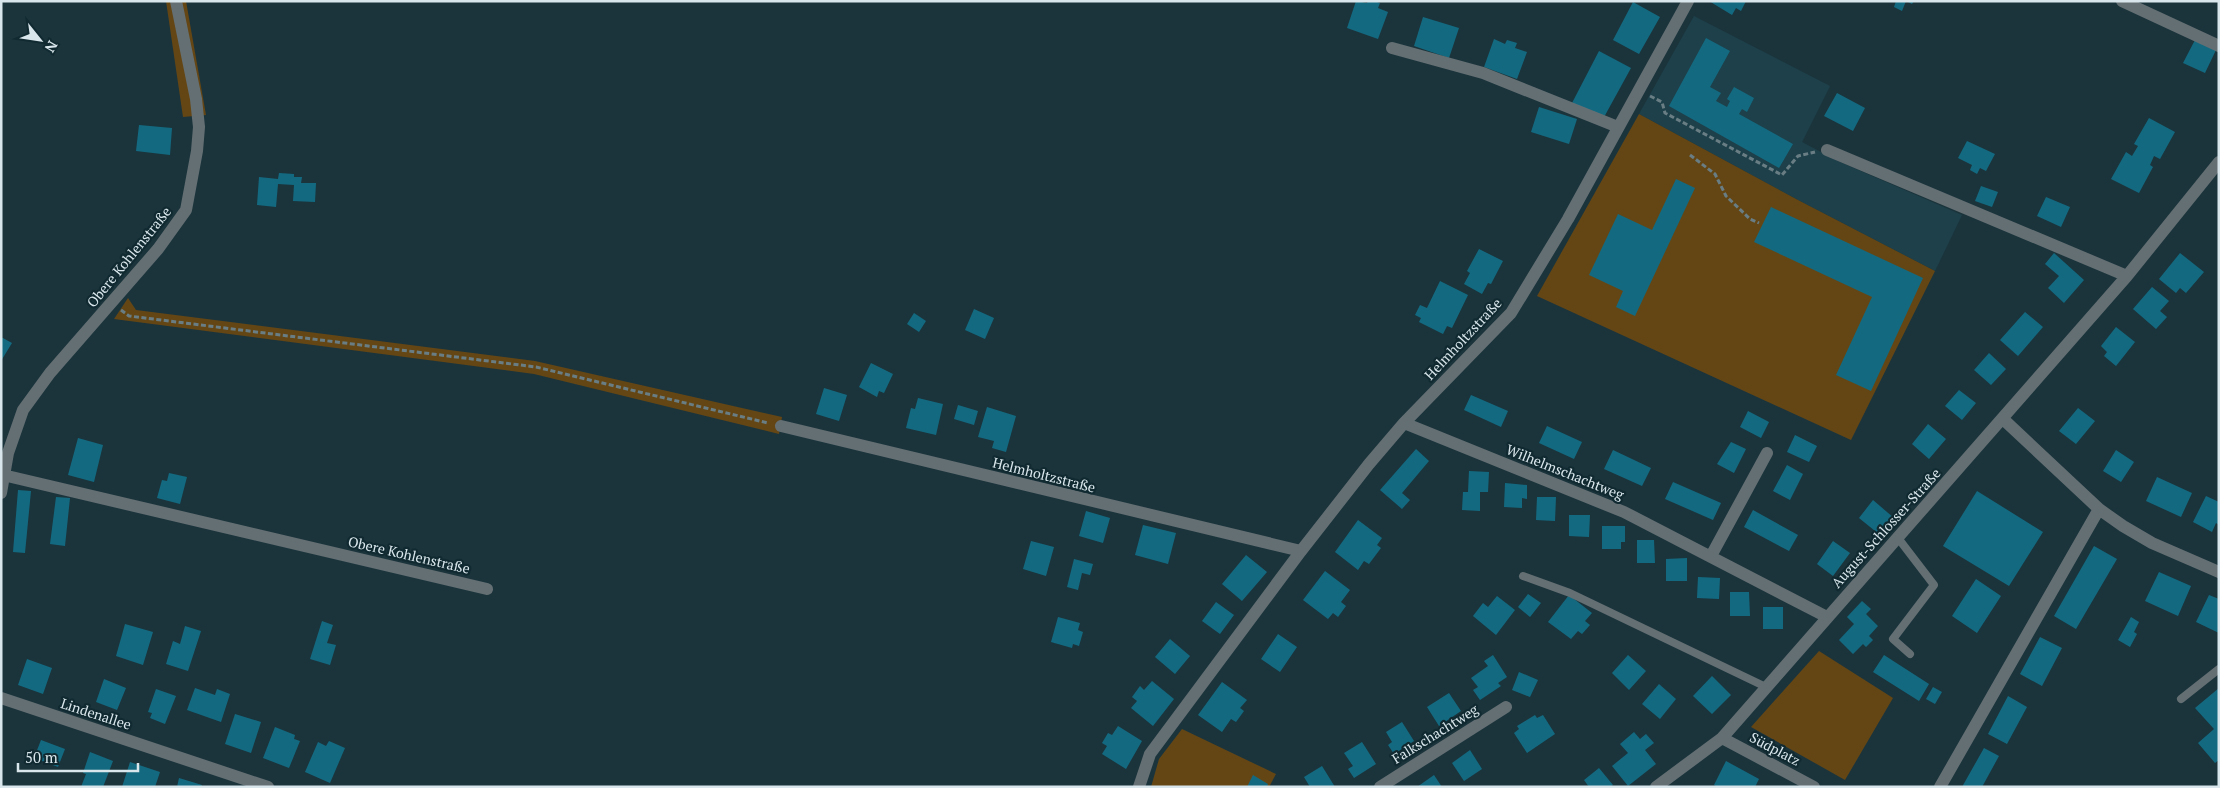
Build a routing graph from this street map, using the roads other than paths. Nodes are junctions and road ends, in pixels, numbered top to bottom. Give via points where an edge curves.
1 (176, 1) edge
2 (1688, 1) edge
3 (2130, 3) edge
4 (2219, 46) edge
5 (1392, 48) dead end
6 (1618, 127) junction
7 (1828, 150) road end
8 (2219, 162) edge
9 (2127, 276) junction
10 (2003, 419) junction
11 (1404, 423) junction
12 (781, 426) road end
13 (1767, 453) dead end
14 (3, 475) junction
15 (1, 493) edge
16 (2099, 509) junction
17 (1898, 538) junction
18 (1301, 551) junction
19 (1711, 556) junction
20 (2219, 572) edge
21 (1523, 576) dead end
22 (486, 589) dead end
23 (1827, 617) junction
24 (1910, 654) dead end
25 (2219, 669) edge
26 (1766, 687) junction
27 (1, 698) edge
28 (2182, 699) dead end
29 (1506, 707) dead end
30 (1722, 738) junction
31 (268, 787) edge
32 (1139, 787) edge
33 (1380, 787) edge
34 (1656, 787) edge
35 (1814, 787) edge
36 (1940, 787) edge

1 - 14 street, Obere Kohlenstraße via 199,127 186,210 112,304 50,372 23,410
2 - 6 street, Helmholtzstraße
3 - 4 street
5 - 6 street via 1483,73
6 - 11 street, Helmholtzstraße via 1568,219 1510,312
7 - 9 street
8 - 9 street, August-Schlosser-Straße
9 - 10 street, August-Schlosser-Straße
10 - 16 street
10 - 17 street, August-Schlosser-Straße
11 - 18 street, Helmholtzstraße
11 - 19 street, Wilhelmschachtweg via 1624,512
12 - 18 street, Helmholtzstraße
13 - 19 street
14 - 15 street, Obere Kohlenstraße
14 - 22 street, Obere Kohlenstraße
16 - 20 street via 2152,543
16 - 36 street
17 - 23 street, August-Schlosser-Straße
17 - 24 lane via 1934,585 1893,639
18 - 32 street, Helmholtzstraße via 1150,754
19 - 23 street, Wilhelmschachtweg
21 - 26 lane via 1570,593
23 - 26 street, August-Schlosser-Straße
25 - 28 lane
26 - 30 street, August-Schlosser-Straße
27 - 31 street, Lindenallee
29 - 33 street, Falkschachtweg
30 - 34 street, August-Schlosser-Straße
30 - 35 street, Südplatz

